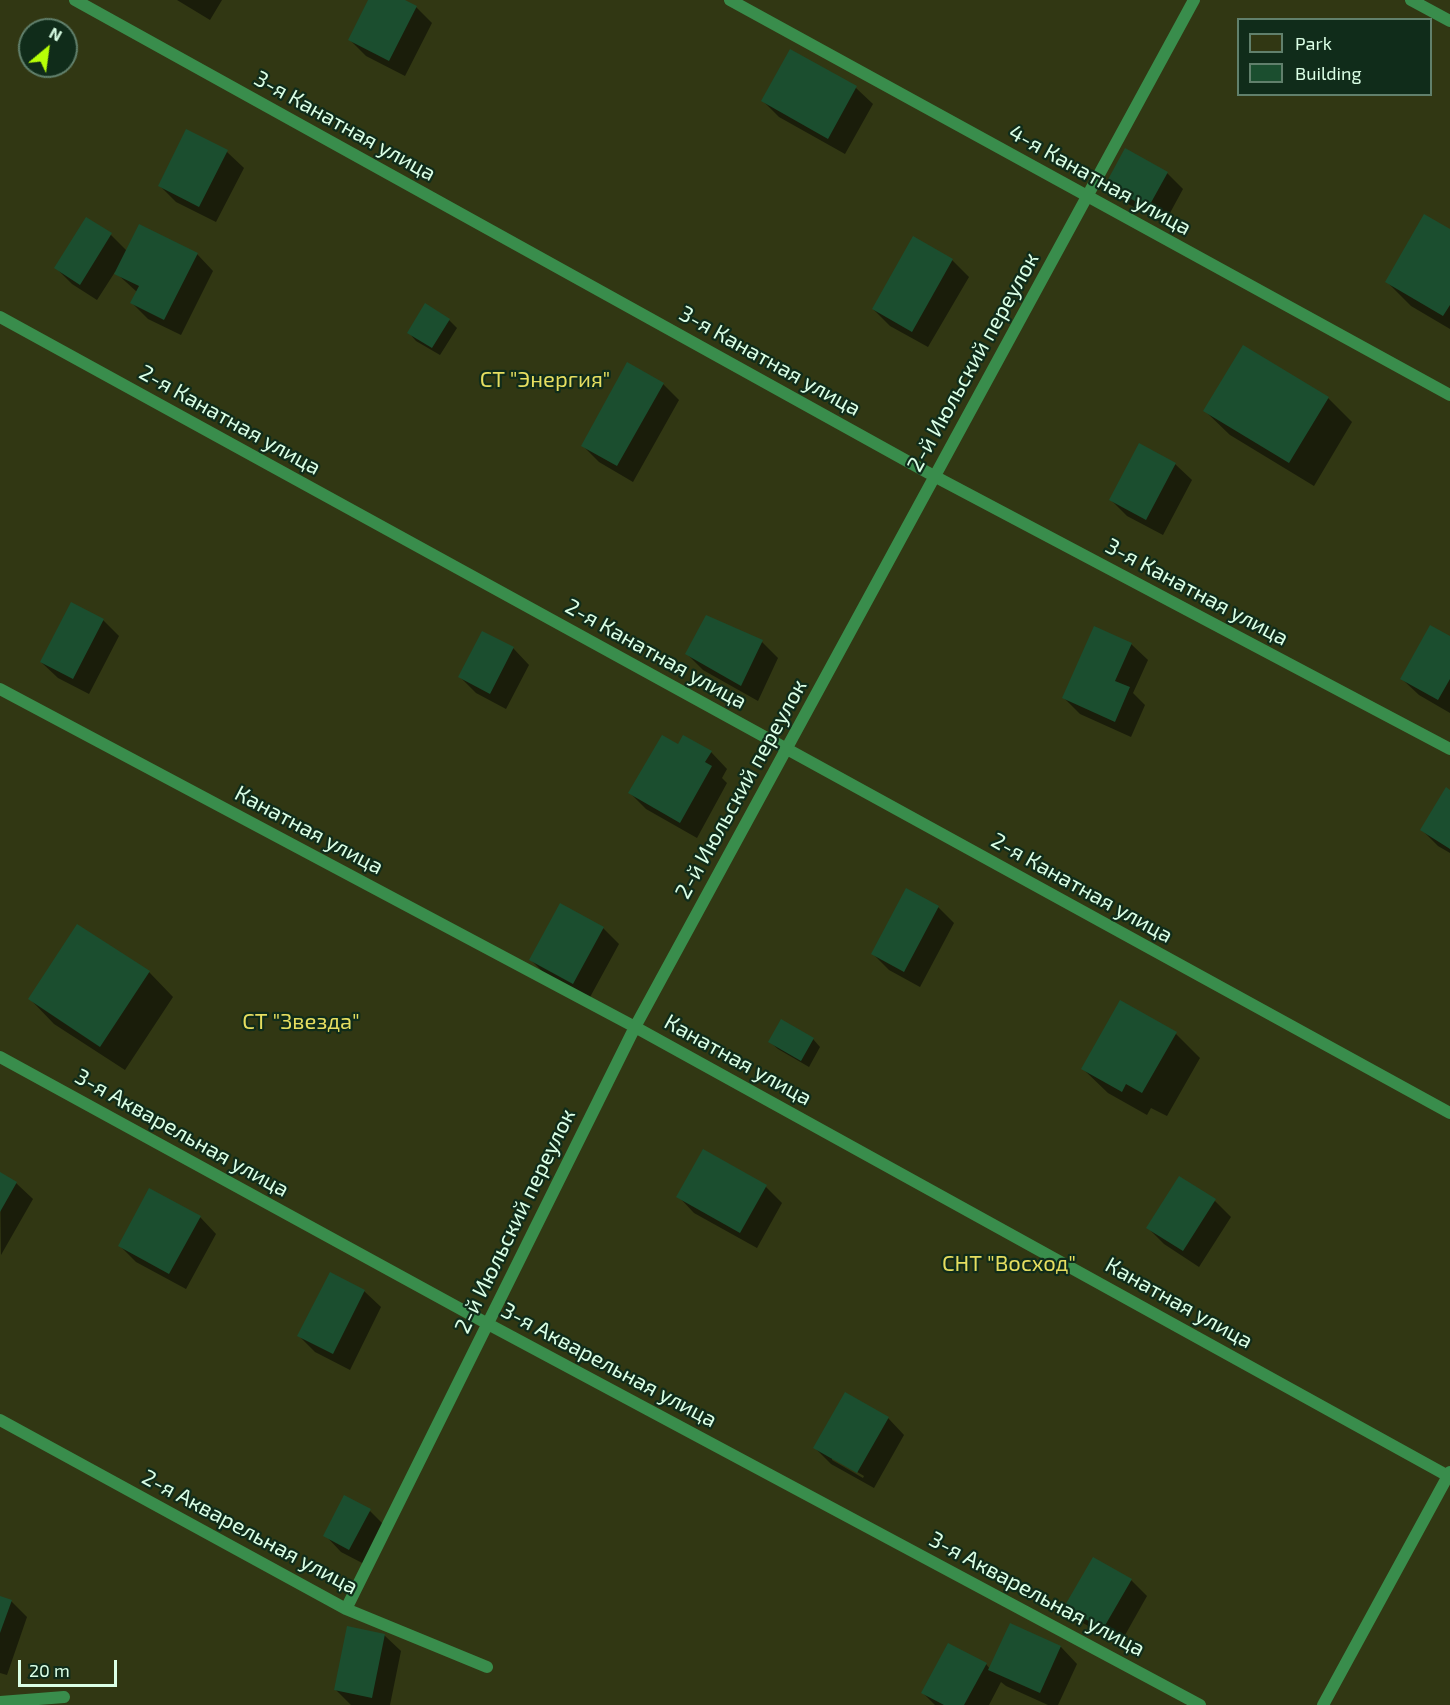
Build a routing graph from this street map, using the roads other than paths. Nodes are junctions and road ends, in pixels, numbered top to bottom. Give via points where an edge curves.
1 (75, 0) edge
2 (730, 0) edge
3 (1194, 0) edge
4 (1411, 0) edge
5 (1450, 21) edge
6 (1087, 196) junction
7 (0, 317) edge
8 (1450, 395) edge
9 (934, 476) junction
10 (0, 689) edge
11 (1450, 749) edge
12 (786, 750) junction
13 (635, 1027) junction
14 (0, 1057) edge
15 (1450, 1113) edge
16 (488, 1324) junction
17 (0, 1420) edge
18 (1449, 1475) edge
19 (345, 1609) junction
20 (487, 1667) dead end
21 (64, 1697) dead end
22 (0, 1702) edge
23 (1200, 1705) edge
24 (1323, 1705) edge

1 - 9 lane, 3-я Канатная улица
2 - 6 lane, 4-я Канатная улица
3 - 6 lane, 2-й Июльский переулок
4 - 5 lane
6 - 8 lane, 4-я Канатная улица
6 - 9 lane, 2-й Июльский переулок
7 - 12 lane, 2-я Канатная улица
9 - 11 lane, 3-я Канатная улица
9 - 12 lane, 2-й Июльский переулок
10 - 13 lane, Канатная улица
12 - 13 lane, 2-й Июльский переулок
12 - 15 lane, 2-я Канатная улица
13 - 16 lane, 2-й Июльский переулок
13 - 18 lane, Канатная улица
14 - 16 lane, 3-я Акварельная улица
16 - 19 lane, 2-й Июльский переулок
16 - 23 lane, 3-я Акварельная улица
17 - 19 lane, 2-я Акварельная улица
18 - 24 lane
19 - 20 lane, 2-я Акварельная улица
21 - 22 lane

